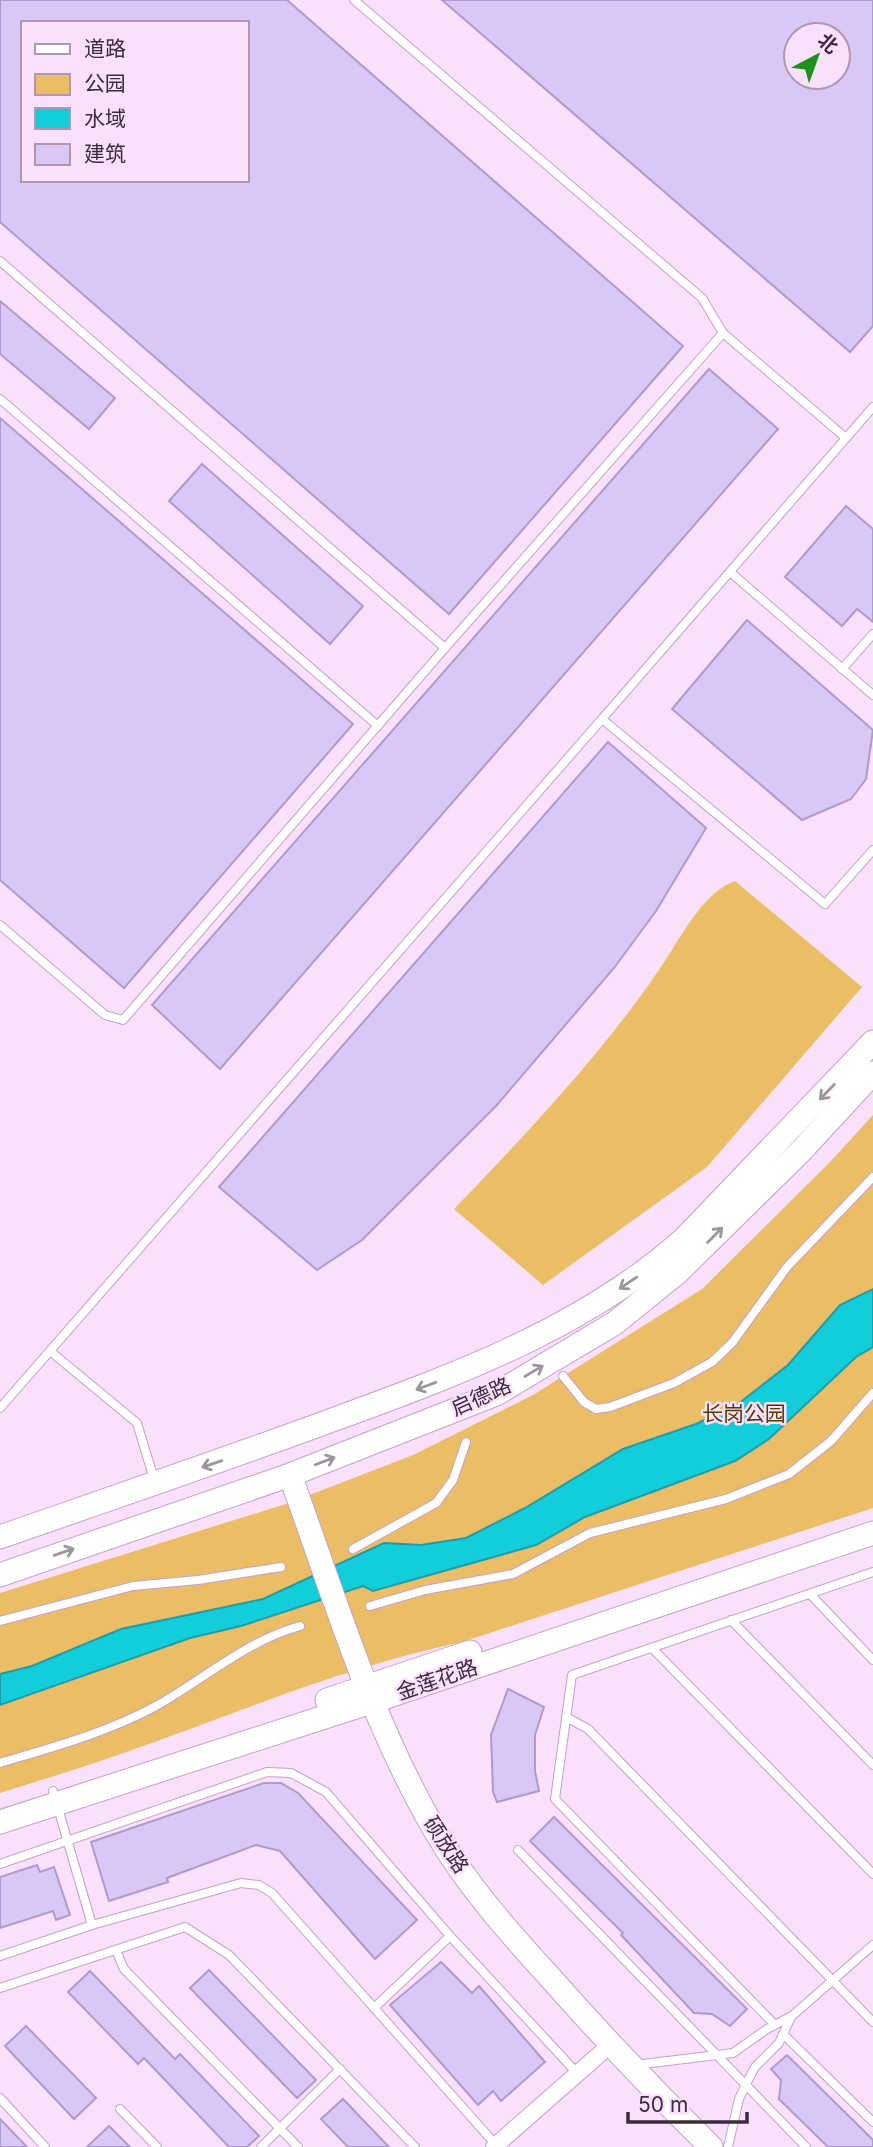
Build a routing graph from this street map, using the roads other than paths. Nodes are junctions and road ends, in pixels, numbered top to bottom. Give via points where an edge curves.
1 (354, 0) edge
2 (0, 261) edge
3 (723, 333) junction
4 (0, 399) edge
5 (873, 407) edge
6 (846, 438) junction
7 (730, 572) junction
8 (873, 634) edge
9 (445, 648) junction
10 (842, 669) junction
11 (873, 695) edge
12 (602, 719) junction
13 (378, 726) junction
14 (873, 850) edge
15 (0, 925) edge
16 (873, 1042) edge
17 (873, 1073) edge
18 (873, 1177) edge
19 (50, 1351) junction
20 (562, 1376) dead end
21 (873, 1393) edge
22 (0, 1408) edge
23 (466, 1442) dead end
24 (290, 1475) junction
25 (155, 1483) junction
26 (873, 1522) edge
27 (873, 1533) edge
28 (0, 1537) edge
29 (353, 1549) dead end
30 (281, 1567) dead end
31 (873, 1572) edge
32 (0, 1575) edge
33 (810, 1594) junction
34 (370, 1606) dead end
35 (731, 1620) junction
36 (0, 1621) edge
37 (300, 1626) dead end
38 (652, 1648) junction
39 (873, 1660) edge
40 (371, 1693) junction
41 (566, 1717) junction
42 (0, 1763) edge
43 (873, 1765) edge
44 (55, 1798) junction
45 (0, 1808) edge
46 (0, 1822) edge
47 (67, 1842) junction
48 (518, 1850) dead end
49 (0, 1864) edge
50 (873, 1874) edge
51 (92, 1925) junction
52 (450, 1936) junction
53 (873, 1945) edge
54 (116, 1950) junction
55 (0, 1956) edge
56 (832, 1981) junction
57 (0, 1989) edge
58 (374, 2008) junction
59 (792, 2016) junction
60 (873, 2022) edge
61 (775, 2025) junction
62 (783, 2034) junction
63 (610, 2045) junction
64 (716, 2057) junction
65 (628, 2066) junction
66 (340, 2069) junction
67 (577, 2073) junction
68 (745, 2086) junction
69 (0, 2098) edge
70 (120, 2109) dead end
71 (873, 2122) edge
72 (280, 2128) junction
73 (495, 2146) edge
74 (44, 2147) edge
75 (157, 2147) edge
76 (261, 2147) edge
77 (298, 2147) edge
78 (415, 2147) edge
79 (711, 2147) edge
80 (728, 2147) edge
81 (806, 2147) edge

1 - 3 lane via 702,298
2 - 9 lane
3 - 6 lane
3 - 9 lane
4 - 13 lane
5 - 6 lane
6 - 7 lane
7 - 10 lane
7 - 12 lane
8 - 10 lane
9 - 13 lane
10 - 11 lane
12 - 14 lane via 825,904
12 - 19 lane
13 - 15 lane via 123,1020 105,1015
16 -> 25 street, 启德路 via 685,1238 604,1299 473,1368
24 -> 17 street, 启德路 via 496,1394 615,1324 678,1272
18 - 20 lane via 787,1267 732,1343 712,1362 674,1383 610,1408 596,1409 584,1402
19 - 22 lane
19 - 25 lane via 137,1423
21 - 34 lane via 831,1441 789,1474 726,1499 590,1533 513,1574 425,1590
23 - 29 lane via 453,1480 436,1503
32 -> 24 street, 启德路
24 - 40 street, 硕放路
25 - 28 street, 启德路
26 - 40 street, 金莲花路
27 - 40 street, 金莲花路
30 - 36 lane via 133,1586
31 - 33 lane
33 - 35 lane
33 - 39 lane
35 - 38 lane
35 - 43 lane
37 - 42 lane via 255,1644 156,1706 93,1735
38 - 41 lane via 572,1675
38 - 50 lane
40 - 44 street, 金莲花路
40 - 63 street, 硕放路 via 417,1799 464,1874
41 - 56 lane via 587,1729
41 - 61 lane via 555,1799
44 - 45 street, 金莲花路
44 - 46 street, 金莲花路
44 - 47 lane
47 - 49 lane
47 - 51 lane
47 - 52 lane via 267,1772 291,1773 340,1805
48 - 64 lane
51 - 55 lane
51 - 58 lane via 241,1883 259,1885 272,1893
52 - 58 lane
52 - 67 lane
53 - 56 lane
54 - 57 lane
54 - 66 lane via 185,1927 229,1955
54 - 72 lane via 124,1969
56 - 59 lane
56 - 60 lane
58 - 73 lane
59 - 61 lane
59 - 62 lane
61 - 64 lane via 745,2047
62 - 68 lane
62 - 71 lane
63 - 65 street, 硕放路
63 - 67 street
64 - 65 lane
64 - 68 lane
65 - 79 street, 硕放路
66 - 72 lane
66 - 78 lane
67 - 73 street
68 - 80 lane
68 - 81 lane
69 - 74 lane
70 - 75 lane
72 - 76 lane
72 - 77 lane

